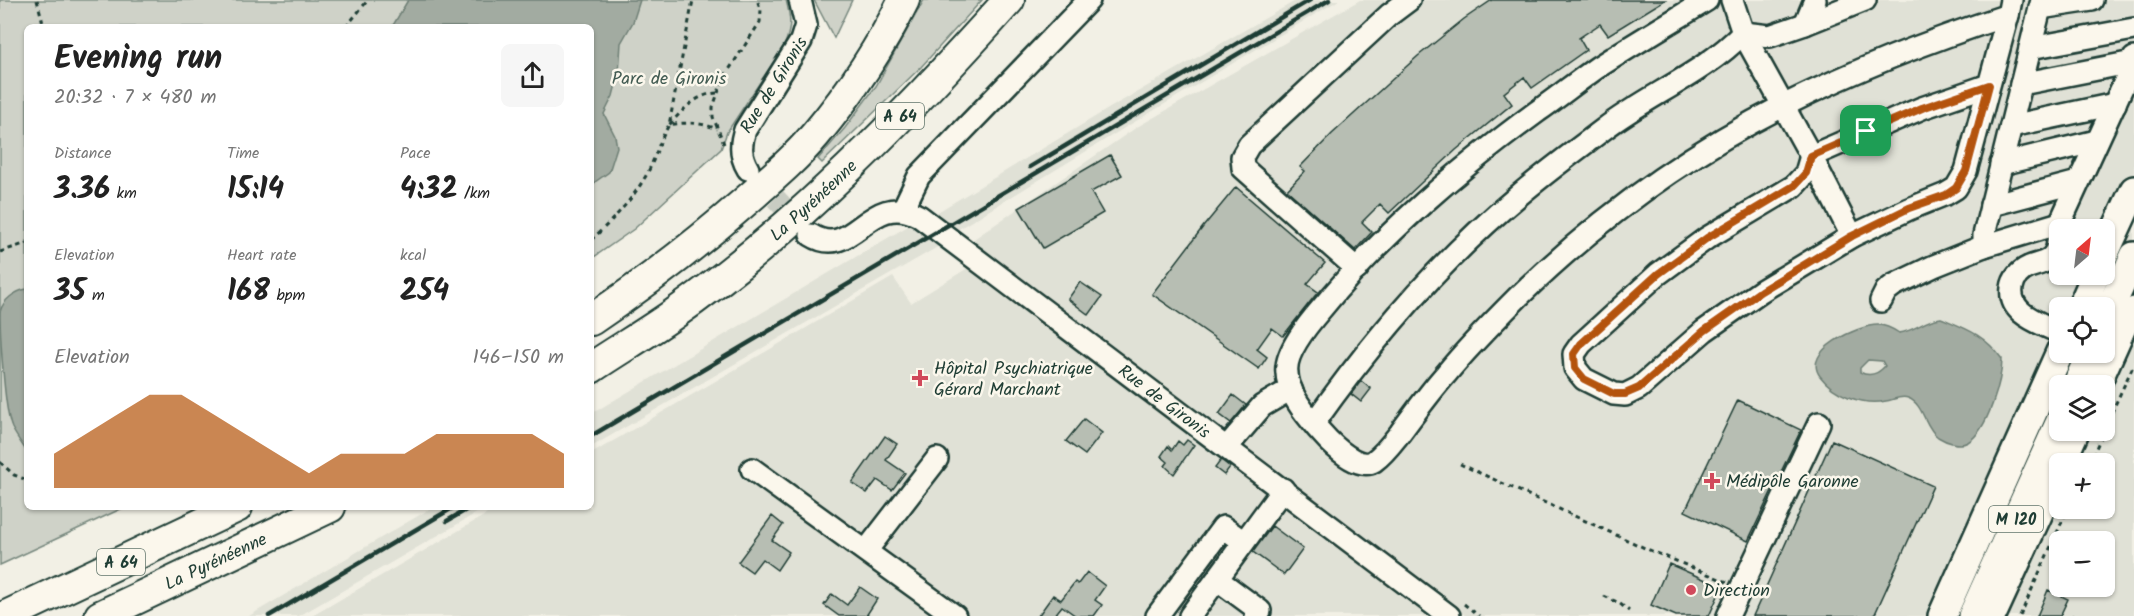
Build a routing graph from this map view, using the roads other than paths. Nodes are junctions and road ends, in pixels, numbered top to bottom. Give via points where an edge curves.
1 (800, 0) edge
2 (903, 0) edge
3 (1009, 0) edge
4 (1089, 0) edge
5 (1409, 0) edge
6 (1707, 0) edge
7 (1732, 0) edge
8 (1815, 0) edge
9 (1865, 0) edge
10 (2092, 0) edge
11 (2041, 4) edge
12 (2010, 7) edge
13 (1805, 24) junction
14 (2134, 29) edge
15 (1743, 33) junction
16 (2030, 48) junction
17 (2133, 60) edge
18 (2021, 84) junction
19 (1989, 85) junction
20 (2115, 104) junction
21 (1783, 106) junction
22 (2011, 126) junction
23 (2097, 141) junction
24 (1811, 156) junction
25 (2001, 164) junction
26 (747, 169) tunnel mouth
27 (2078, 182) junction
28 (2134, 190) edge
29 (1991, 205) junction
30 (903, 209) junction
31 (2062, 219) edge
32 (2049, 226) edge
33 (2115, 231) edge
34 (811, 235) tunnel mouth
35 (1852, 236) junction
36 (1983, 246) junction
37 (2134, 256) edge
38 (2049, 257) edge
39 (1357, 269) junction
40 (2115, 298) edge
41 (1881, 301) dead end
42 (2134, 309) edge
43 (594, 318) edge
44 (2049, 328) edge
45 (2055, 363) edge
46 (594, 366) edge
47 (2104, 375) edge
48 (1291, 389) junction
49 (1314, 423) junction
50 (1819, 423) dead end
51 (2051, 441) edge
52 (1227, 447) junction
53 (937, 459) dead end
54 (752, 469) dead end
55 (1283, 489) junction
56 (2049, 498) edge
57 (231, 510) edge
58 (324, 510) edge
59 (1244, 542) junction
60 (866, 551) junction
61 (1218, 580) junction
62 (1261, 614) edge
63 (6, 616) edge
64 (100, 616) edge
65 (955, 616) edge
66 (1157, 616) edge
67 (1190, 616) edge
68 (1449, 616) edge
69 (1728, 616) edge
70 (1942, 616) edge
71 (1971, 616) edge
72 (1995, 616) edge

1 - 26 street, Rue de Gironis via 806,25 801,41 741,142
2 - 43 highway via 867,67 815,136 697,244
3 - 46 highway, La Pyrénéenne / A 64 via 892,125 785,225 671,315
4 - 30 street via 919,176
5 - 39 street via 1249,145 1242,157 1243,168
6 - 39 street via 1597,68 1488,148 1438,189
7 - 15 street
8 - 13 street
9 - 13 street
10 - 11 street
11 - 16 street
12 - 19 street
12 - 21 street
13 - 15 street via 1770,36
14 - 16 street
15 - 21 street
15 - 49 street via 1727,50 1623,115 1517,196 1414,297
16 - 18 street
17 - 18 street
17 - 20 street
18 - 22 street
19 - 24 street via 1922,108
19 - 35 street via 1966,171 1956,188
20 - 22 street
20 - 23 street
21 - 24 street
21 - 49 street via 1695,156 1613,214 1549,267 1446,373 1373,462 1365,464 1349,458 1326,440
22 - 25 street
23 - 25 street
23 - 27 street
24 - 35 street
24 - 35 street via 1806,173 1794,186 1707,238 1650,282 1581,344 1574,354 1575,368 1584,379 1614,394 1639,388 1704,331
25 - 29 street
27 - 29 street
27 - 31 street
28 - 33 main road
29 - 36 street
30 - 34 street via 882,212 839,240 820,241
30 - 52 street, Rue de Gironis via 919,216
32 - 36 street
36 - 41 street via 1894,285
37 - 40 main road
38 - 44 street via 2021,272 2013,282 2011,294 2024,316
39 - 48 street via 1293,348 1286,370
42 - 47 street
45 - 70 main road, M 120
48 - 49 street
48 - 52 street via 1262,406
50 - 69 street
51 - 71 main road, M 120
52 - 55 street, Rue de Gironis
53 - 60 street
54 - 60 street
55 - 59 street
55 - 68 street, Rue de Gironis
56 - 72 street
57 - 63 highway, A 64
58 - 64 highway, La Pyrénéenne / A 64
59 - 61 street
59 - 66 street via 1223,527
60 - 65 street
61 - 62 street
61 - 67 street

